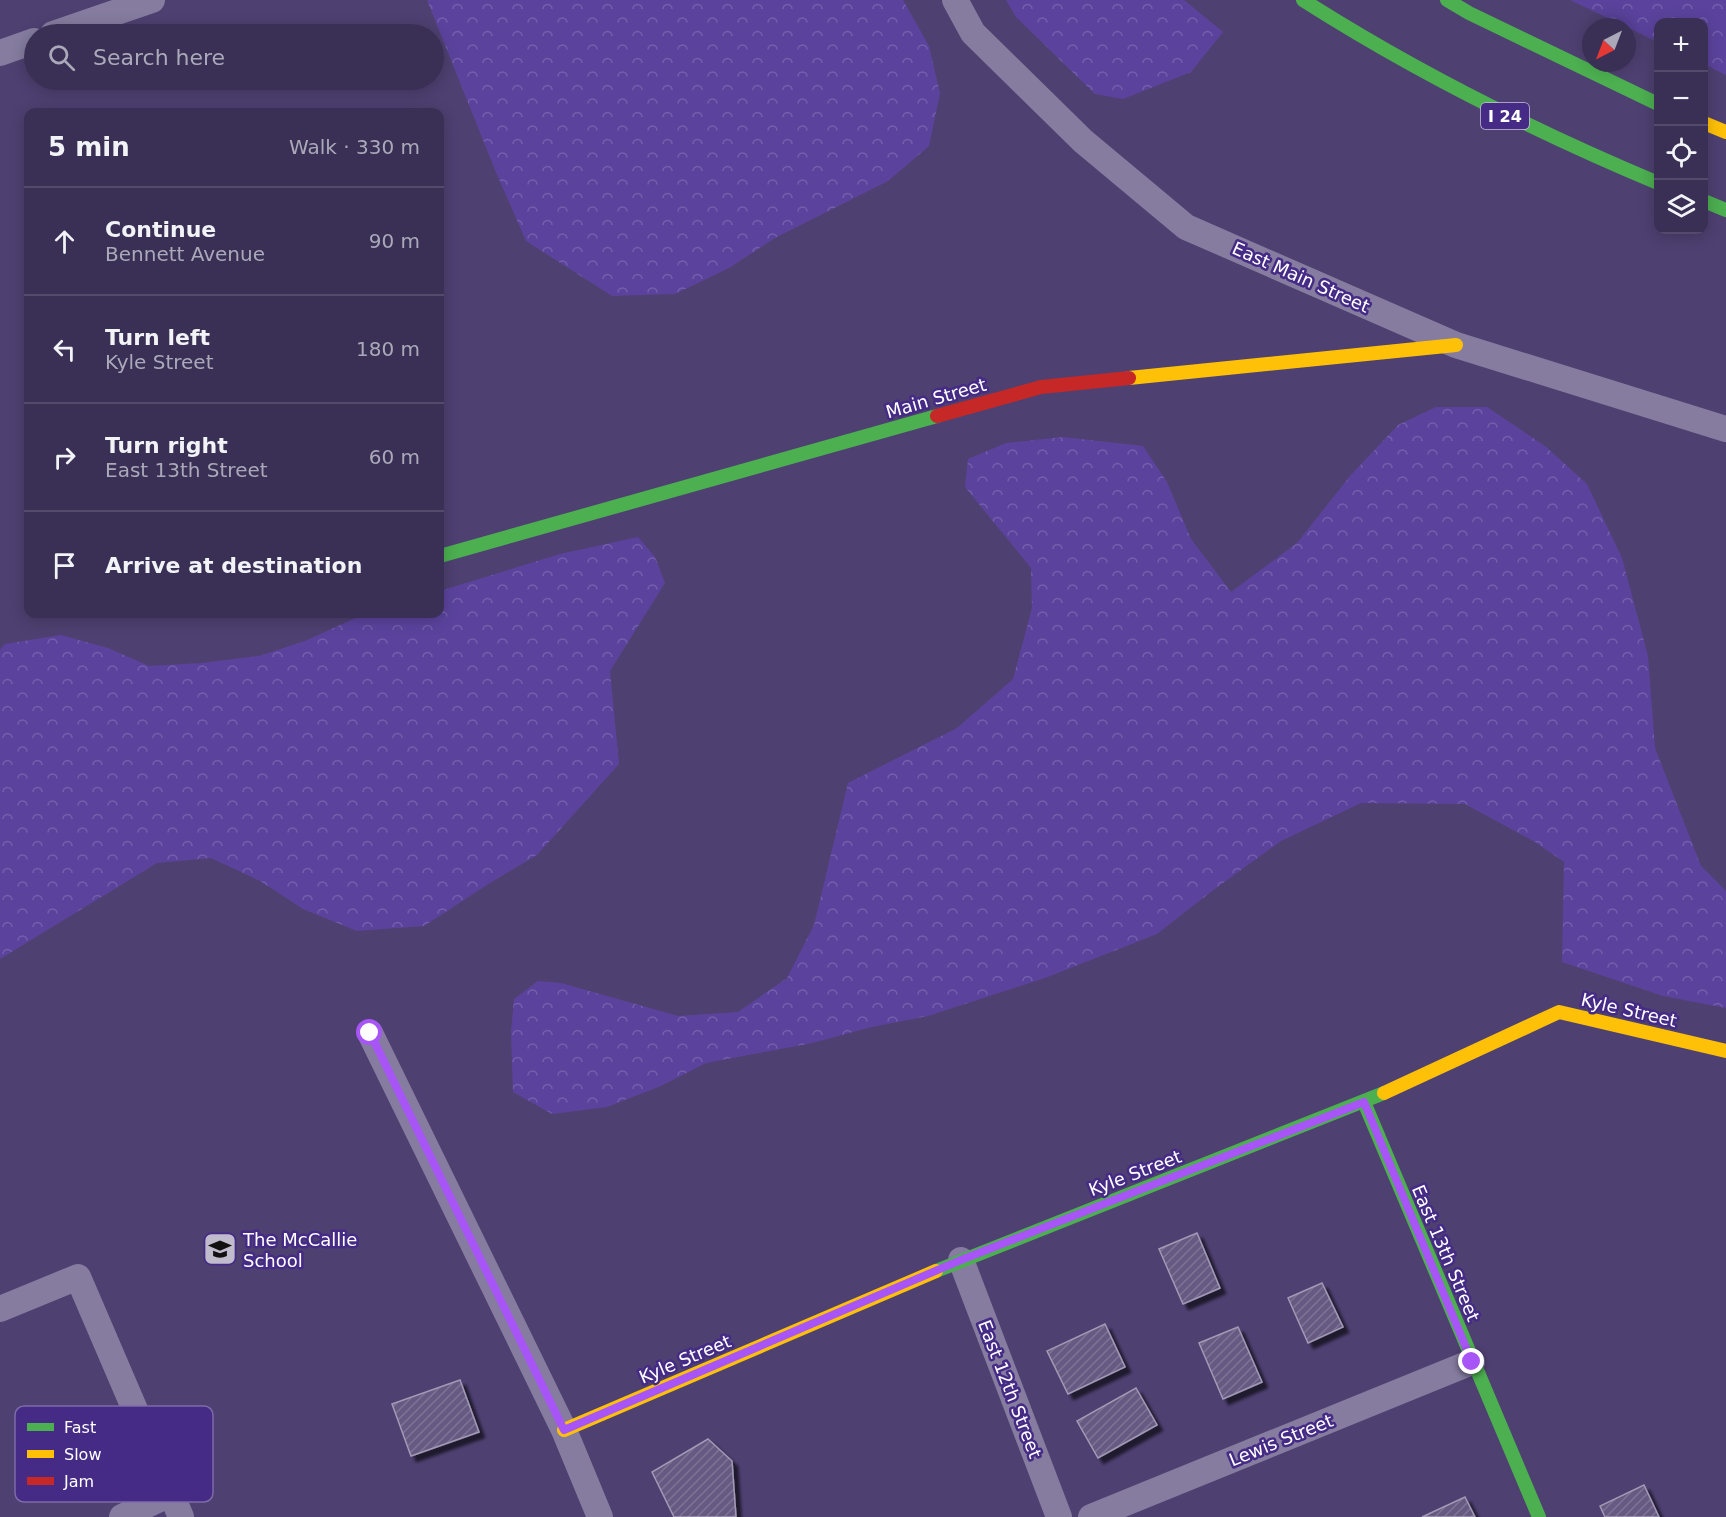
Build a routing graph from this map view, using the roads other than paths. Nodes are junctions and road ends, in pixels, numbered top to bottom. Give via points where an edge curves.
1 (152, 0) edge
2 (955, 0) edge
3 (1303, 0) edge
4 (1447, 0) edge
5 (82, 24) edge
6 (24, 45) edge
7 (0, 53) edge
8 (1654, 102) edge
9 (1708, 125) edge
10 (1726, 132) edge
11 (1654, 181) edge
12 (1708, 203) edge
13 (1726, 210) edge
14 (1456, 345) junction
15 (1726, 429) edge
16 (444, 555) edge
17 (370, 1033) dead end
18 (1726, 1051) edge
19 (1364, 1102) junction
20 (961, 1260) junction
21 (0, 1309) edge
22 (1472, 1362) junction
23 (133, 1406) edge
24 (564, 1430) junction
25 (153, 1502) edge
26 (174, 1502) edge
27 (122, 1517) edge
28 (181, 1517) edge
29 (600, 1517) edge
30 (1059, 1517) edge
31 (1091, 1517) edge
32 (1539, 1517) edge

1 - 5 street
2 - 14 street, East Main Street via 973,33 1083,141 1186,227
3 - 11 main road, I 24 via 1357,36 1471,99
4 - 8 main road
6 - 7 street
9 - 10 main road
12 - 13 main road
14 - 15 street, East Main Street
14 - 16 main road, Main Street via 1041,387
17 - 24 street
18 - 19 main road, Kyle Street via 1559,1012
19 - 20 main road, Kyle Street
19 - 22 main road, East 13th Street
20 - 24 main road, Kyle Street
20 - 30 street, East 12th Street
21 - 23 street via 78,1277
22 - 31 street, Lewis Street
22 - 32 main road, East 13th Street
24 - 29 street
25 - 27 street
26 - 28 street

